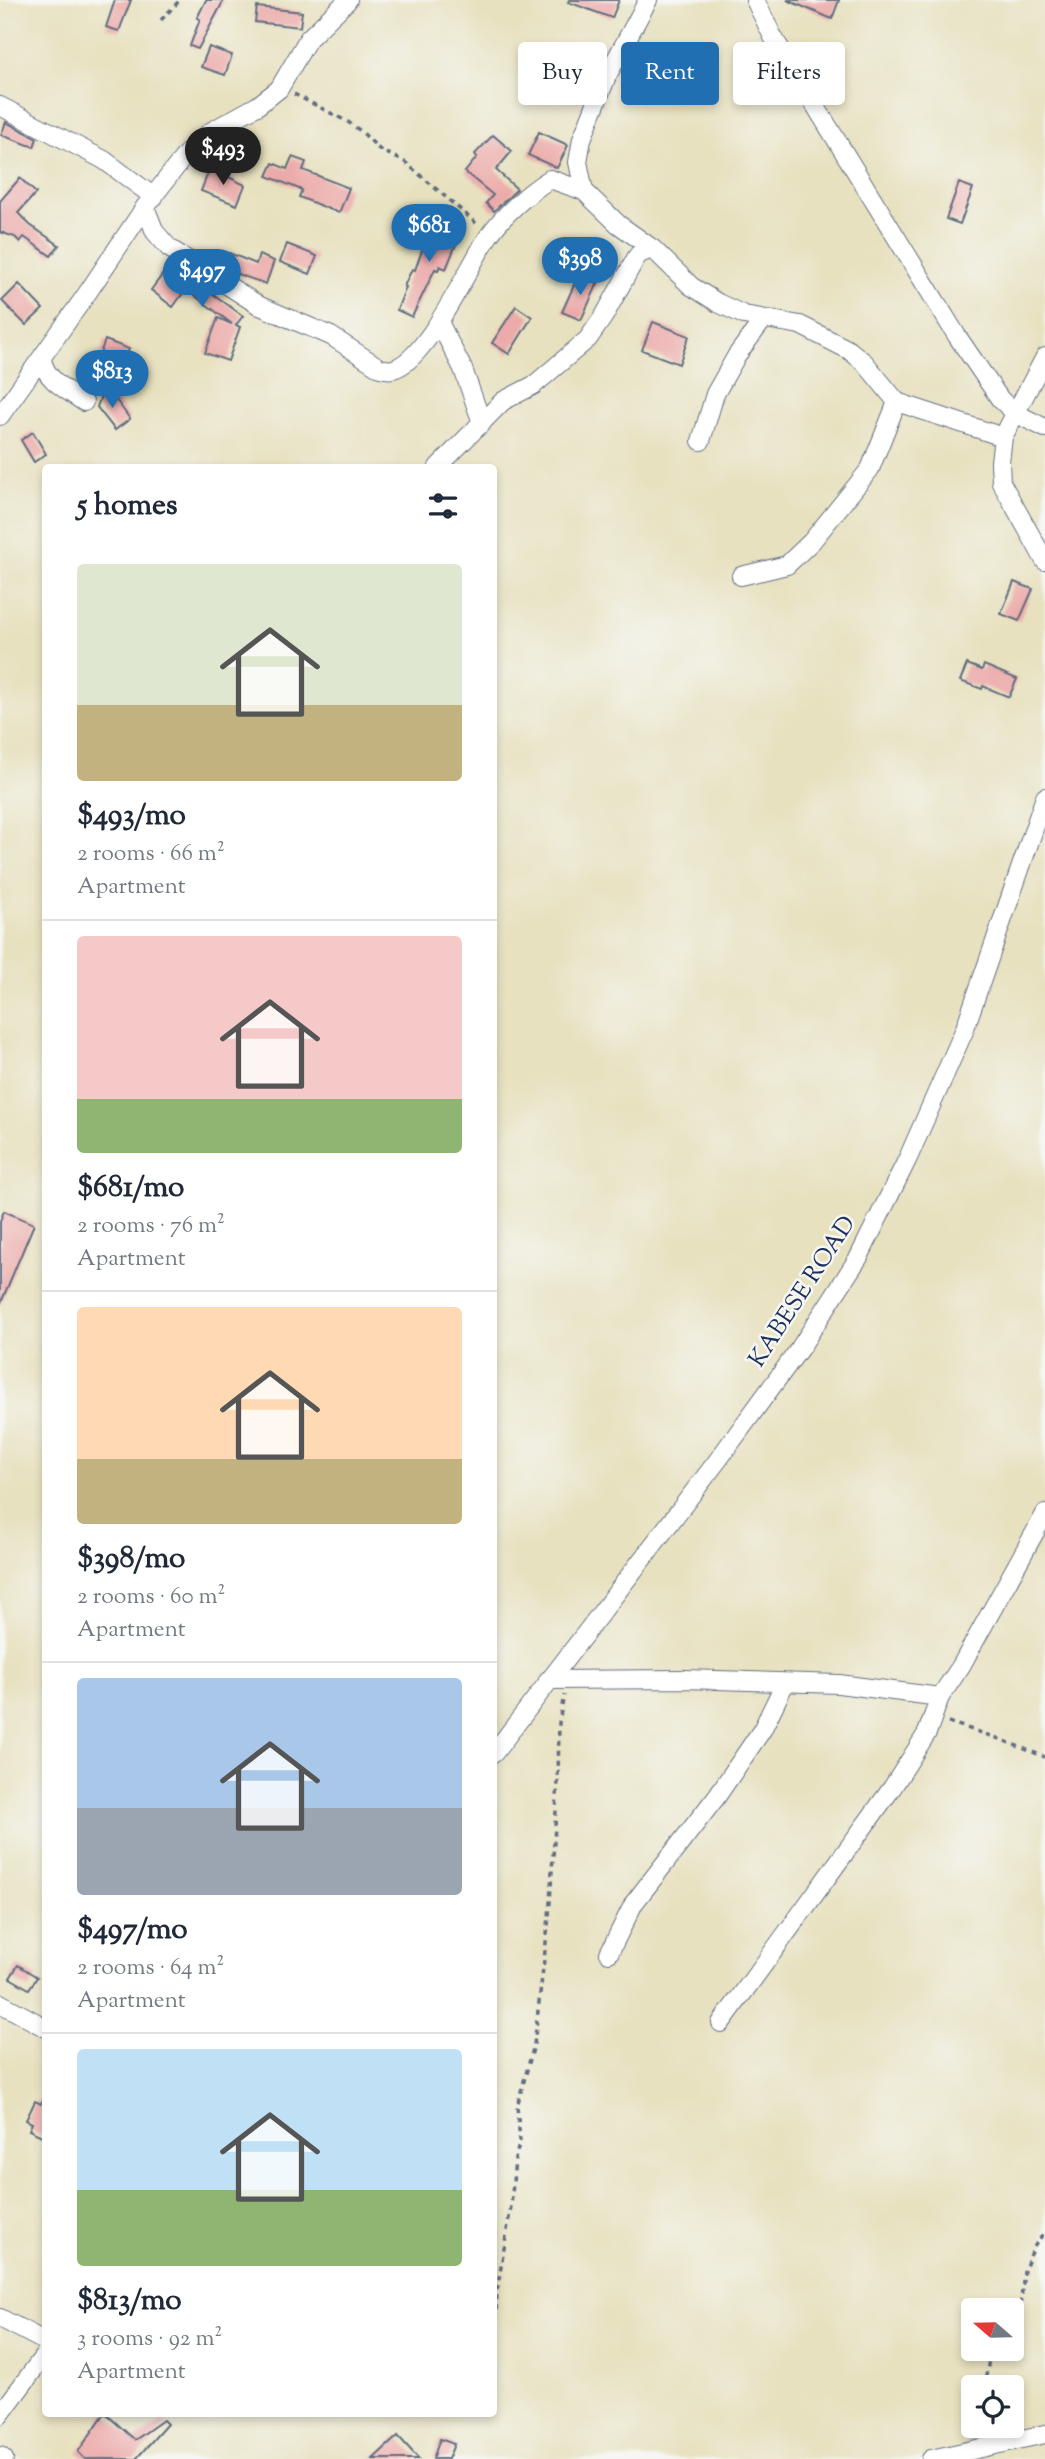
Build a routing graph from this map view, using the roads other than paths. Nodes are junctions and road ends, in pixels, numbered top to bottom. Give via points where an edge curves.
1 (348, 0) edge
2 (648, 0) edge
3 (755, 0) edge
4 (0, 106) edge
5 (584, 191) junction
6 (149, 202) junction
7 (653, 249) junction
8 (763, 320) junction
9 (439, 322) junction
10 (1045, 357) edge
11 (42, 359) junction
12 (84, 402) dead end
13 (897, 402) junction
14 (1015, 413) junction
15 (0, 416) edge
16 (482, 423) junction
17 (1045, 428) edge
18 (1003, 437) junction
19 (701, 441) dead end
20 (441, 464) edge
21 (1045, 561) edge
22 (741, 576) dead end
23 (1045, 797) edge
24 (1045, 1514) edge
25 (548, 1681) junction
26 (785, 1683) junction
27 (940, 1698) junction
28 (497, 1749) edge
29 (609, 1953) dead end
30 (0, 2003) edge
31 (721, 2023) dead end
32 (42, 2026) edge
33 (0, 2318) edge
34 (42, 2340) edge
35 (42, 2358) edge
36 (0, 2414) edge
37 (1045, 2434) edge
38 (931, 2459) edge

1 - 6 street via 308,39 279,89 210,132 186,154
2 - 5 street via 607,76 582,139 578,162
3 - 14 street via 773,37 957,336 1000,399
4 - 6 street via 104,160
5 - 7 street
5 - 9 street via 551,179 535,188 489,235
6 - 9 street via 155,232 169,248 260,306 331,336 380,368 398,368
6 - 11 street
7 - 8 street via 691,286 727,307
7 - 16 street via 636,258 588,339 534,385 503,401
8 - 13 street via 800,325 849,350
8 - 19 street via 715,394
9 - 16 street via 463,369
10 - 14 street
11 - 12 street via 50,378
11 - 15 street
13 - 18 street
13 - 22 street via 870,469 812,541 787,565
14 - 17 street
14 - 18 street
16 - 20 street
18 - 21 street via 1002,482
23 - 25 street, KABESE ROAD via 964,1031 859,1257 718,1461
24 - 27 street
25 - 26 street
25 - 28 street, KABESE ROAD
26 - 27 street via 839,1684
26 - 29 street via 762,1730 634,1903
27 - 31 street via 927,1733 892,1788
30 - 32 street
33 - 34 street
35 - 36 street
37 - 38 street

